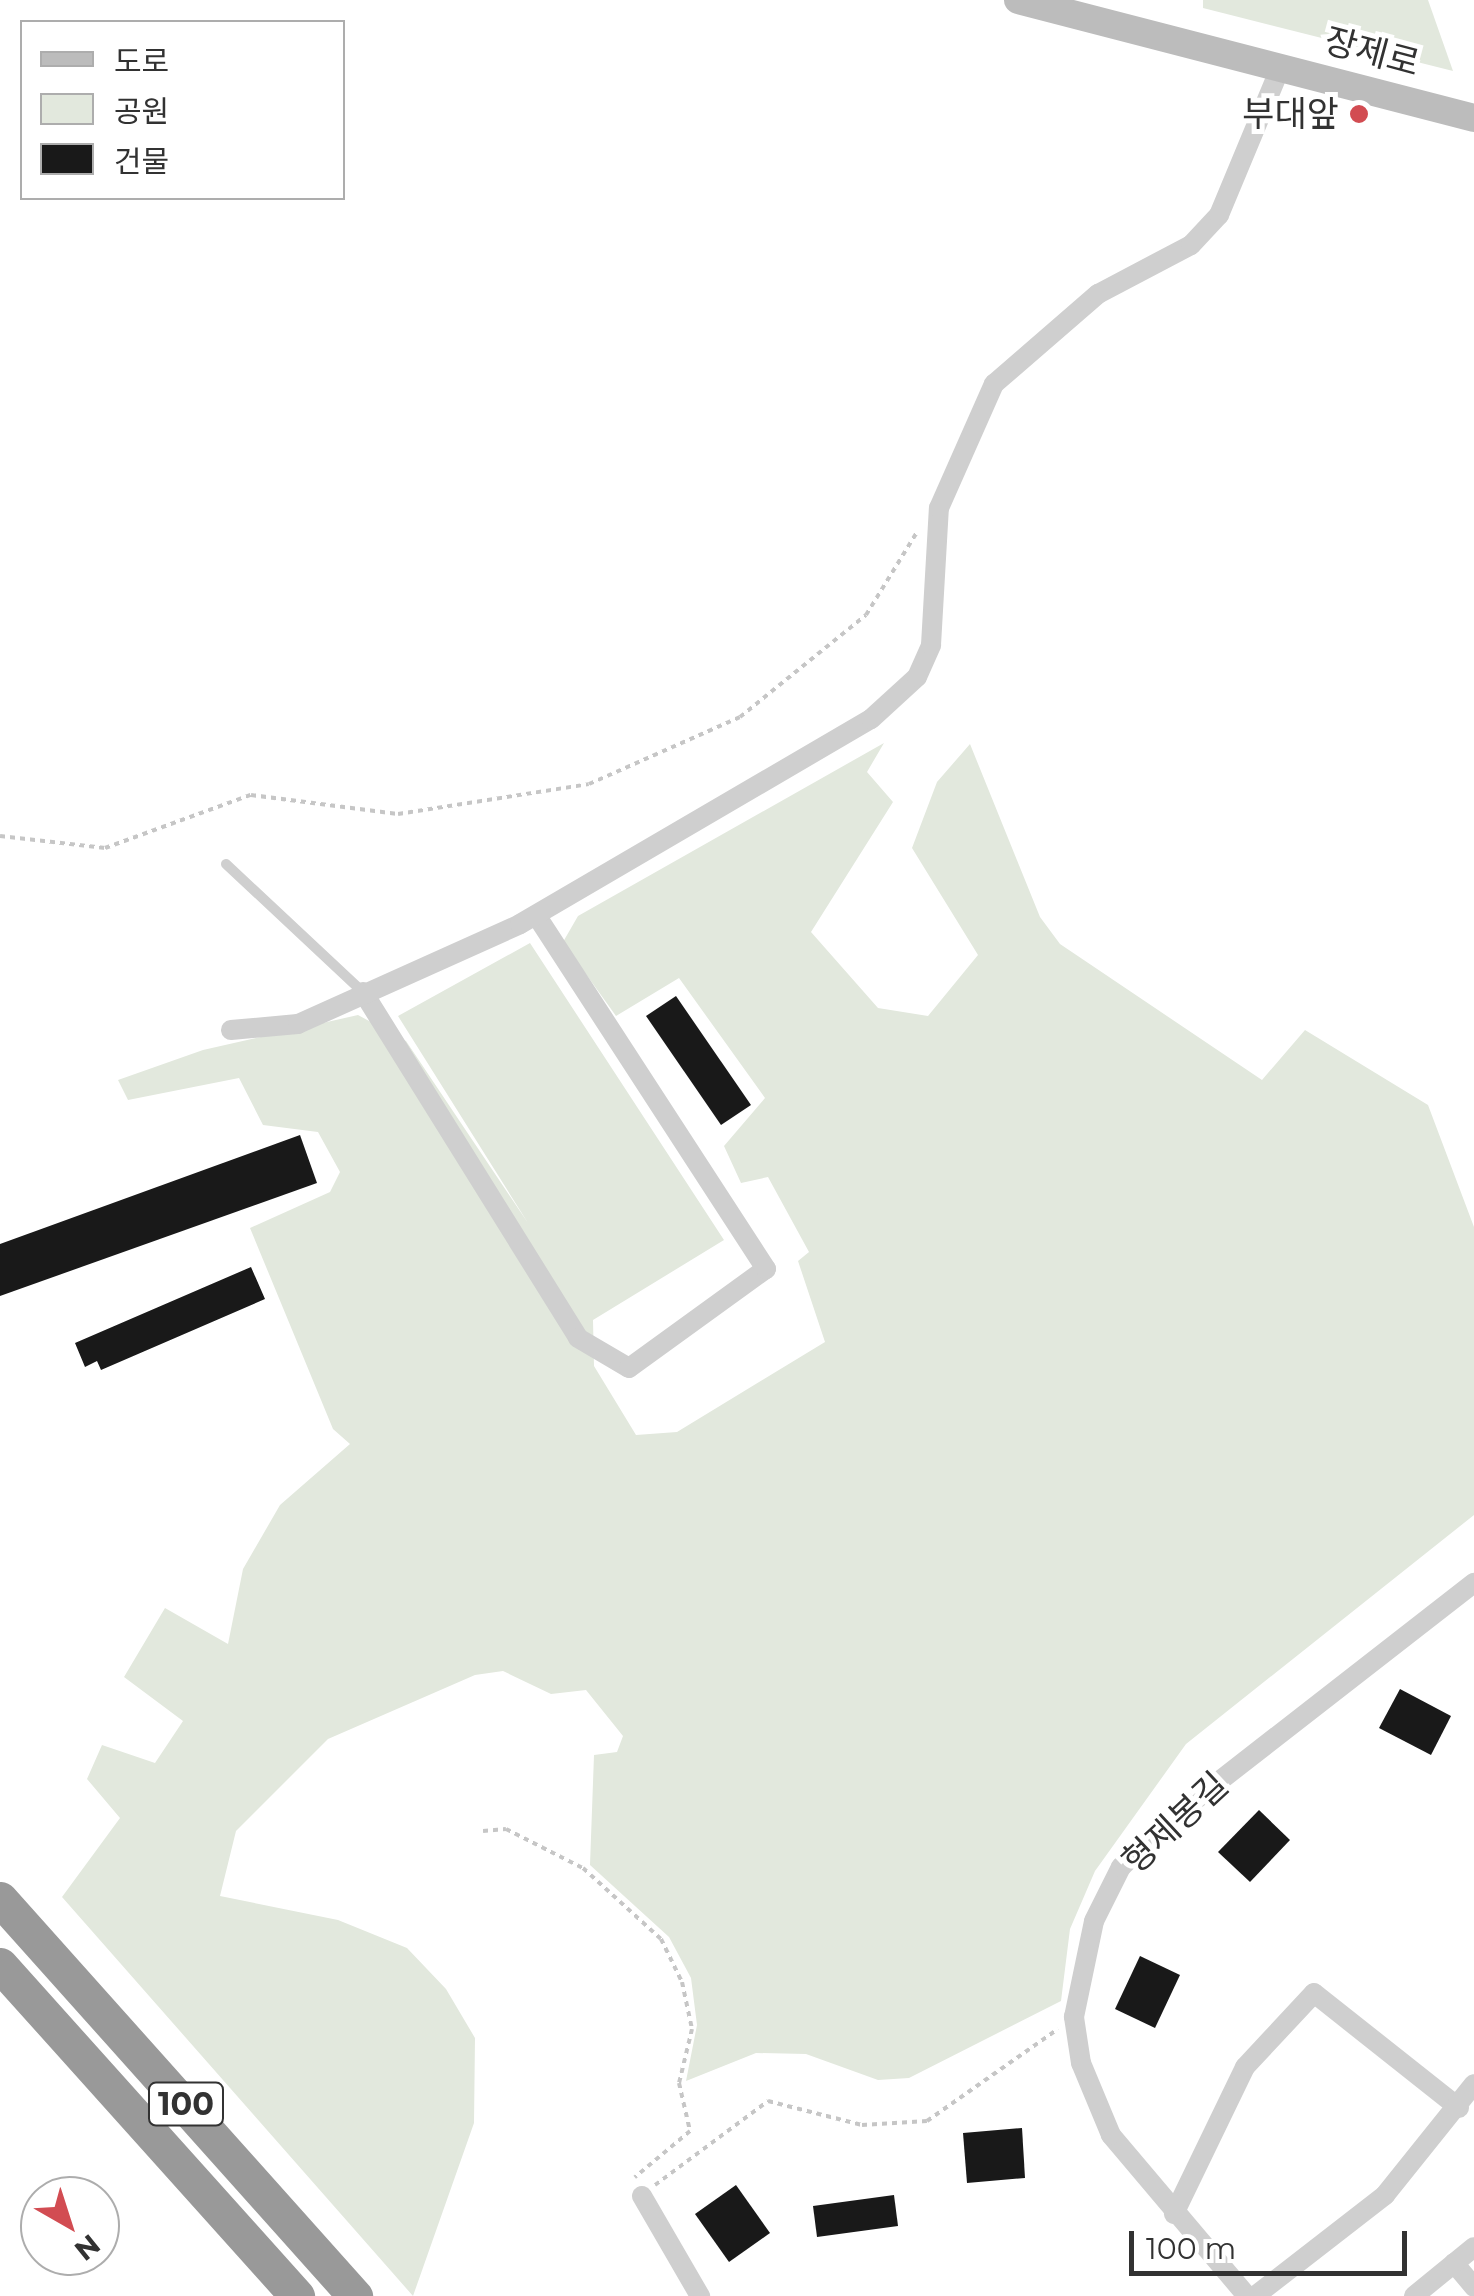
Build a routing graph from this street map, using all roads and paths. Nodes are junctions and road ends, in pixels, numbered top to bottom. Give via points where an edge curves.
1 (1018, 0) edge
2 (1281, 66) junction
3 (1474, 118) edge
4 (939, 508) junction
5 (0, 836) edge
6 (226, 864) dead end
7 (536, 915) junction
8 (363, 992) junction
9 (231, 1030) dead end
10 (1474, 1583) edge
11 (483, 1831) dead end
12 (0, 1900) edge
13 (0, 1965) edge
14 (1074, 2018) junction
15 (1474, 2084) edge
16 (1459, 2108) junction
17 (642, 2196) junction
18 (1174, 2214) junction
19 (1474, 2247) edge
20 (1454, 2263) junction
21 (1474, 2287) edge
22 (297, 2296) edge
23 (355, 2296) edge
24 (700, 2296) edge
25 (1251, 2296) edge
26 (1414, 2296) edge

1 - 2 main road, 장제로
2 - 3 main road, 장제로
2 - 4 street via 1218,215 1191,246 1084,304 994,384
4 - 5 path via 903,546 866,615 823,653 740,717 589,784 398,814 251,796 105,848
4 - 7 street via 931,645 917,676 872,719
6 - 8 lane
7 - 8 street
7 - 8 street via 766,1269 629,1368 578,1338
8 - 9 street via 298,1024
10 - 14 street, 형제봉길 via 1120,1867 1094,1921
11 - 17 path via 506,1829 582,1868 661,1939 682,1982 692,2029 679,2083 690,2131 633,2178
12 - 23 highway, 100
13 - 22 highway, 100
14 - 17 path via 927,2121 862,2124 768,2101 740,2114
14 - 18 street, 형제봉길 via 1081,2063 1112,2136
15 - 16 street
16 - 18 street via 1314,1993 1245,2068
16 - 25 street via 1385,2195
17 - 24 street
18 - 25 street, 형제봉길
19 - 20 street
20 - 21 street
20 - 26 street

